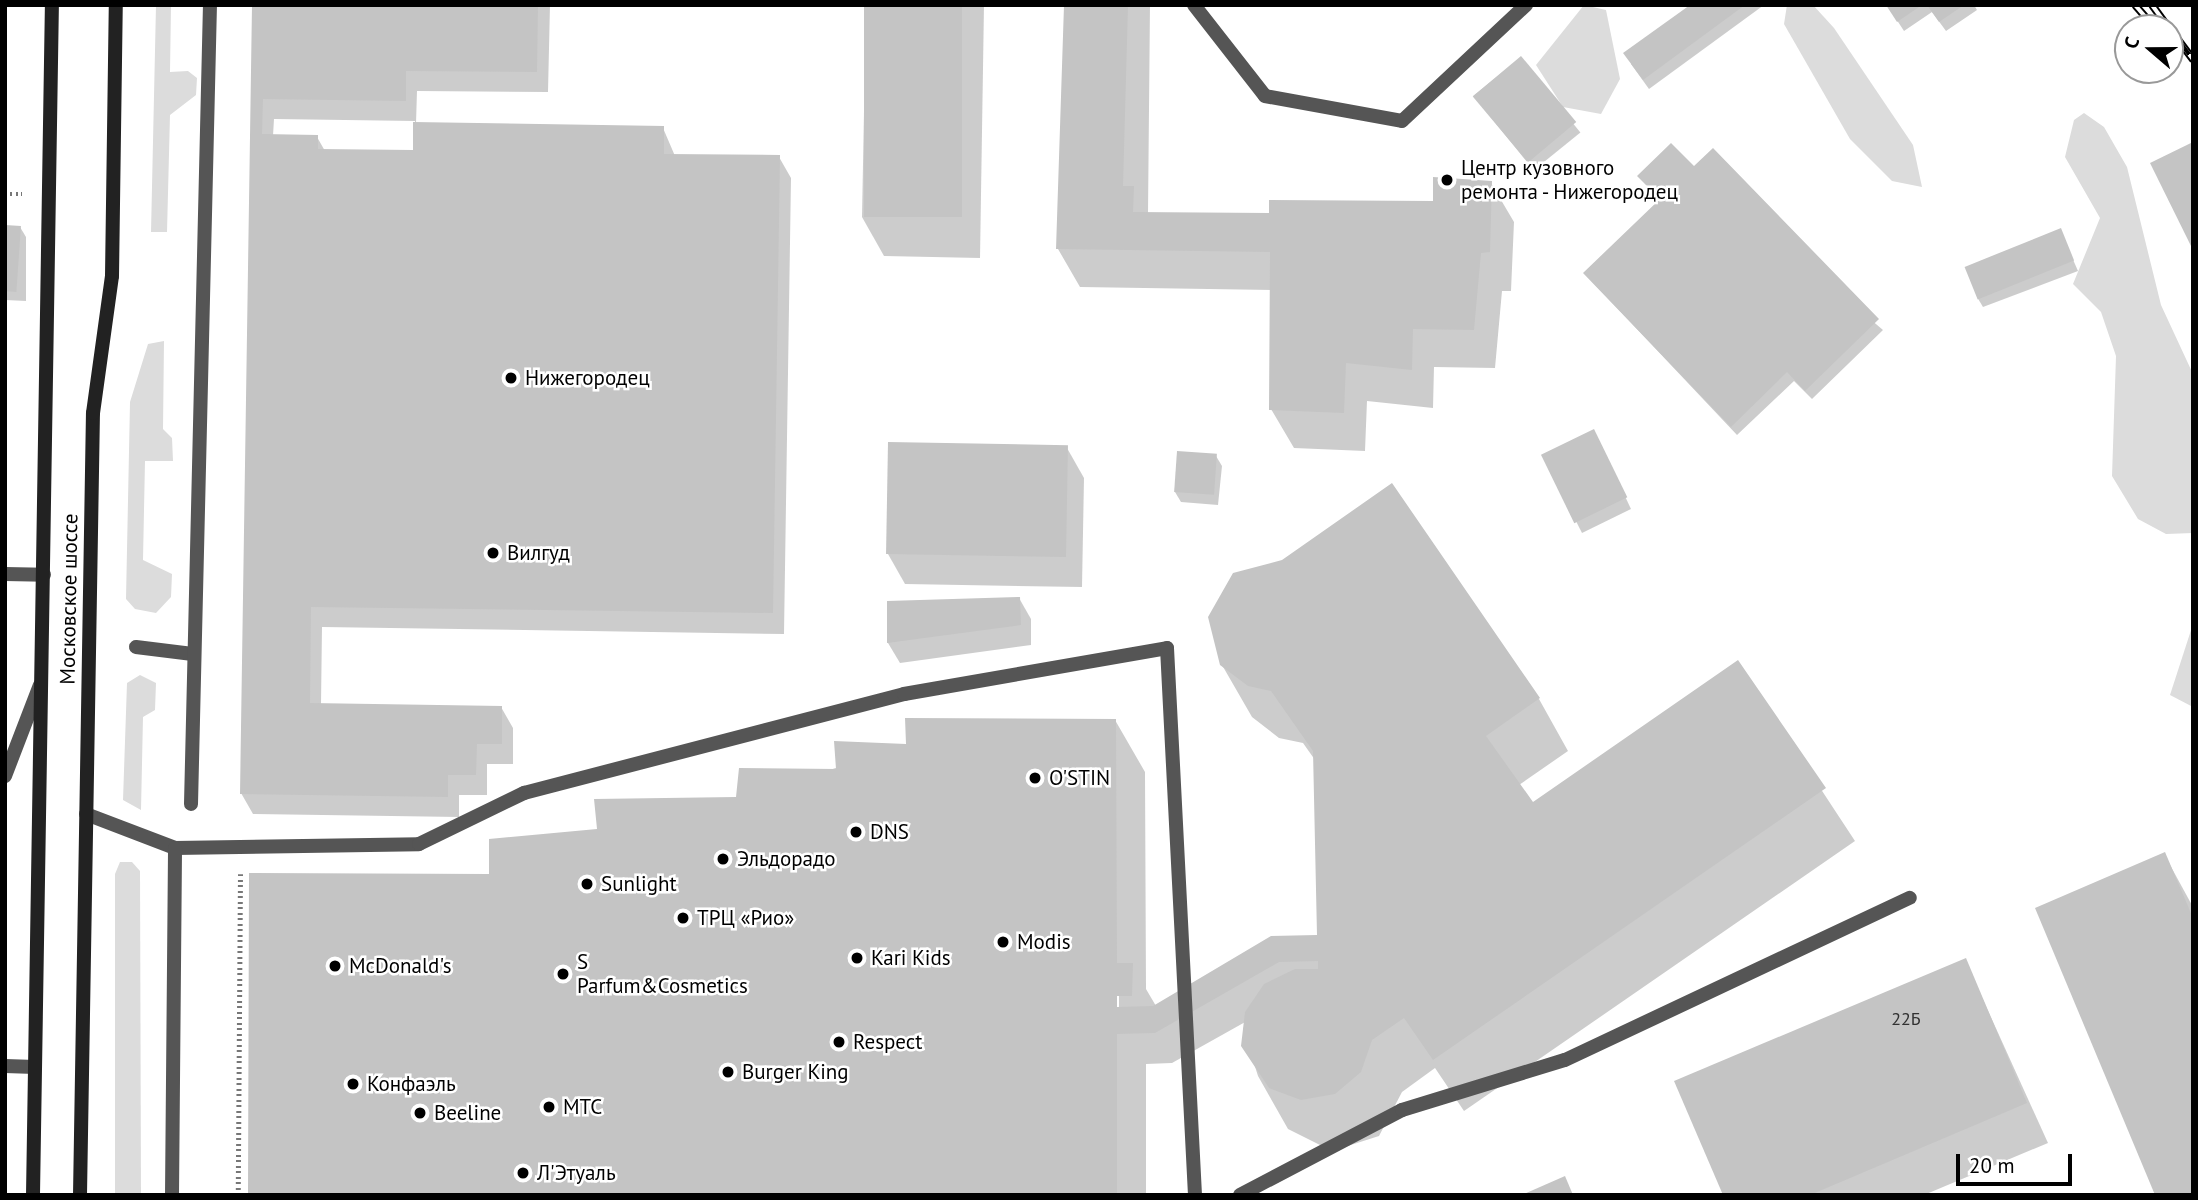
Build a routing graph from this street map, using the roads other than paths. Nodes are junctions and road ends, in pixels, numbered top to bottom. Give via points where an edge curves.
1 (116, 5) edge
2 (210, 5) edge
3 (1194, 5) edge
4 (1527, 5) edge
5 (50, 8) edge
6 (5, 574) edge
7 (44, 575) junction
8 (136, 647) dead end
9 (194, 654) junction
10 (42, 677) junction
11 (5, 776) edge
12 (191, 804) dead end
13 (86, 814) junction
14 (175, 848) junction
15 (1910, 898) dead end
16 (5, 1066) edge
17 (35, 1067) junction
18 (33, 1195) edge
19 (80, 1195) edge
20 (172, 1195) edge
21 (1195, 1195) edge
22 (1240, 1195) edge

1 - 13 main road, Московское шоссе via 112,276 93,413
2 - 9 lane
3 - 4 lane via 1265,96 1402,121
5 - 7 main road, Московское шоссе
6 - 7 lane
7 - 10 main road, Московское шоссе
8 - 9 lane
9 - 12 lane
10 - 11 lane
10 - 17 main road, Московское шоссе
13 - 14 lane
13 - 19 main road, Московское шоссе
14 - 20 lane
14 - 21 lane via 419,844 537,789 904,694 1167,648
15 - 22 lane via 1565,1060 1402,1110
16 - 17 lane
17 - 18 main road, Московское шоссе

